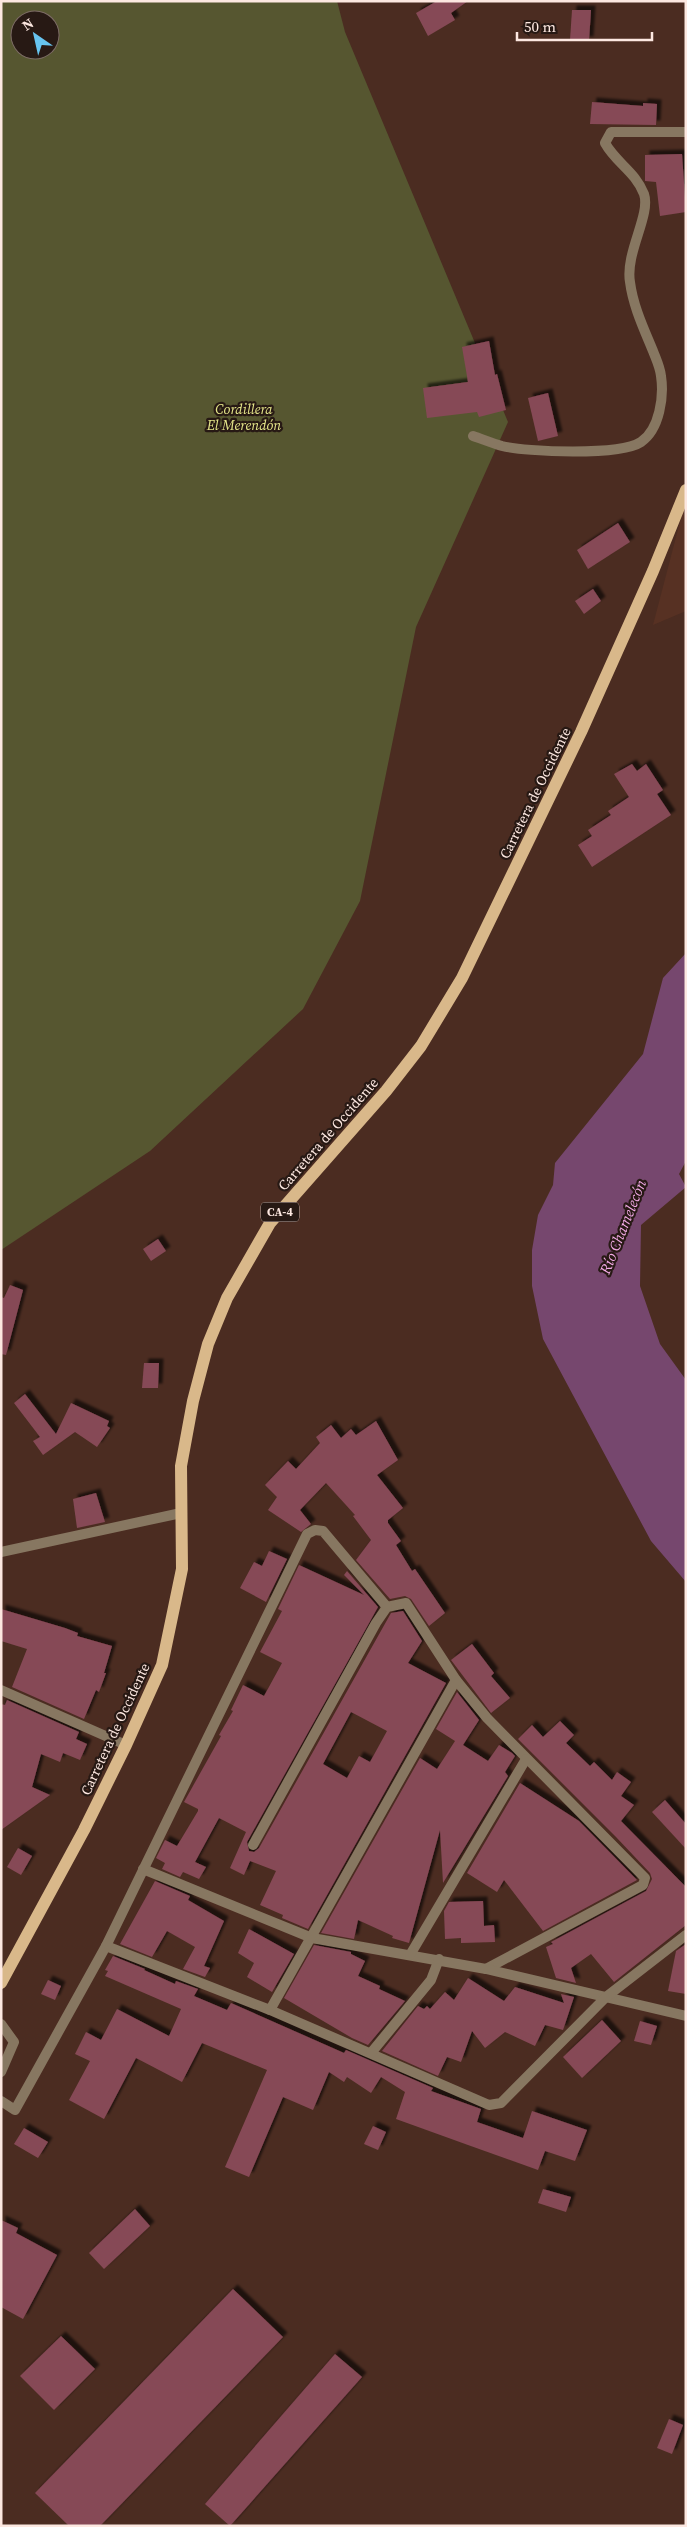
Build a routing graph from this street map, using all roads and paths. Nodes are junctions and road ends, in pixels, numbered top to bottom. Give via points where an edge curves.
1 (686, 132) edge
2 (473, 436) dead end
3 (686, 490) edge
4 (182, 1513) junction
5 (1, 1552) edge
6 (387, 1607) junction
7 (456, 1680) junction
8 (1, 1690) edge
9 (126, 1745) junction
10 (526, 1759) junction
11 (253, 1845) dead end
12 (143, 1869) junction
13 (686, 1936) edge
14 (312, 1938) junction
15 (106, 1946) junction
16 (410, 1955) junction
17 (439, 1959) junction
18 (486, 1969) junction
19 (1, 1983) edge
20 (606, 1997) junction
21 (270, 2010) junction
22 (686, 2016) edge
23 (1, 2024) edge
24 (370, 2053) junction
25 (1, 2072) edge
26 (1, 2100) edge

1 - 2 street via 611,132 606,143 610,152 633,173 644,195 642,222 629,258 630,282 661,374 662,400 654,425 641,442 622,449 597,451 502,446
3 - 4 main road, Carretera de Occidente / CA-4 via 581,732 462,978 421,1046 386,1091 270,1223 227,1298 208,1344 193,1401 181,1466
4 - 5 street
4 - 9 main road, Carretera de Occidente / CA-4 via 182,1569 162,1665
6 - 7 street via 406,1603
6 - 11 street
6 - 12 street via 323,1531 307,1534
7 - 10 street
7 - 14 street
8 - 9 street
9 - 19 main road, Carretera de Occidente / CA-4 via 46,1904
10 - 16 street
10 - 18 street via 645,1878 645,1882
12 - 14 street
12 - 15 street
13 - 20 street
14 - 16 street
14 - 21 street
15 - 21 street
15 - 26 street via 15,2110
16 - 17 street
17 - 18 street
17 - 24 street via 431,1980
18 - 20 street
20 - 22 street
20 - 24 street via 501,2103 489,2105
21 - 24 street
23 - 25 street via 14,2042

